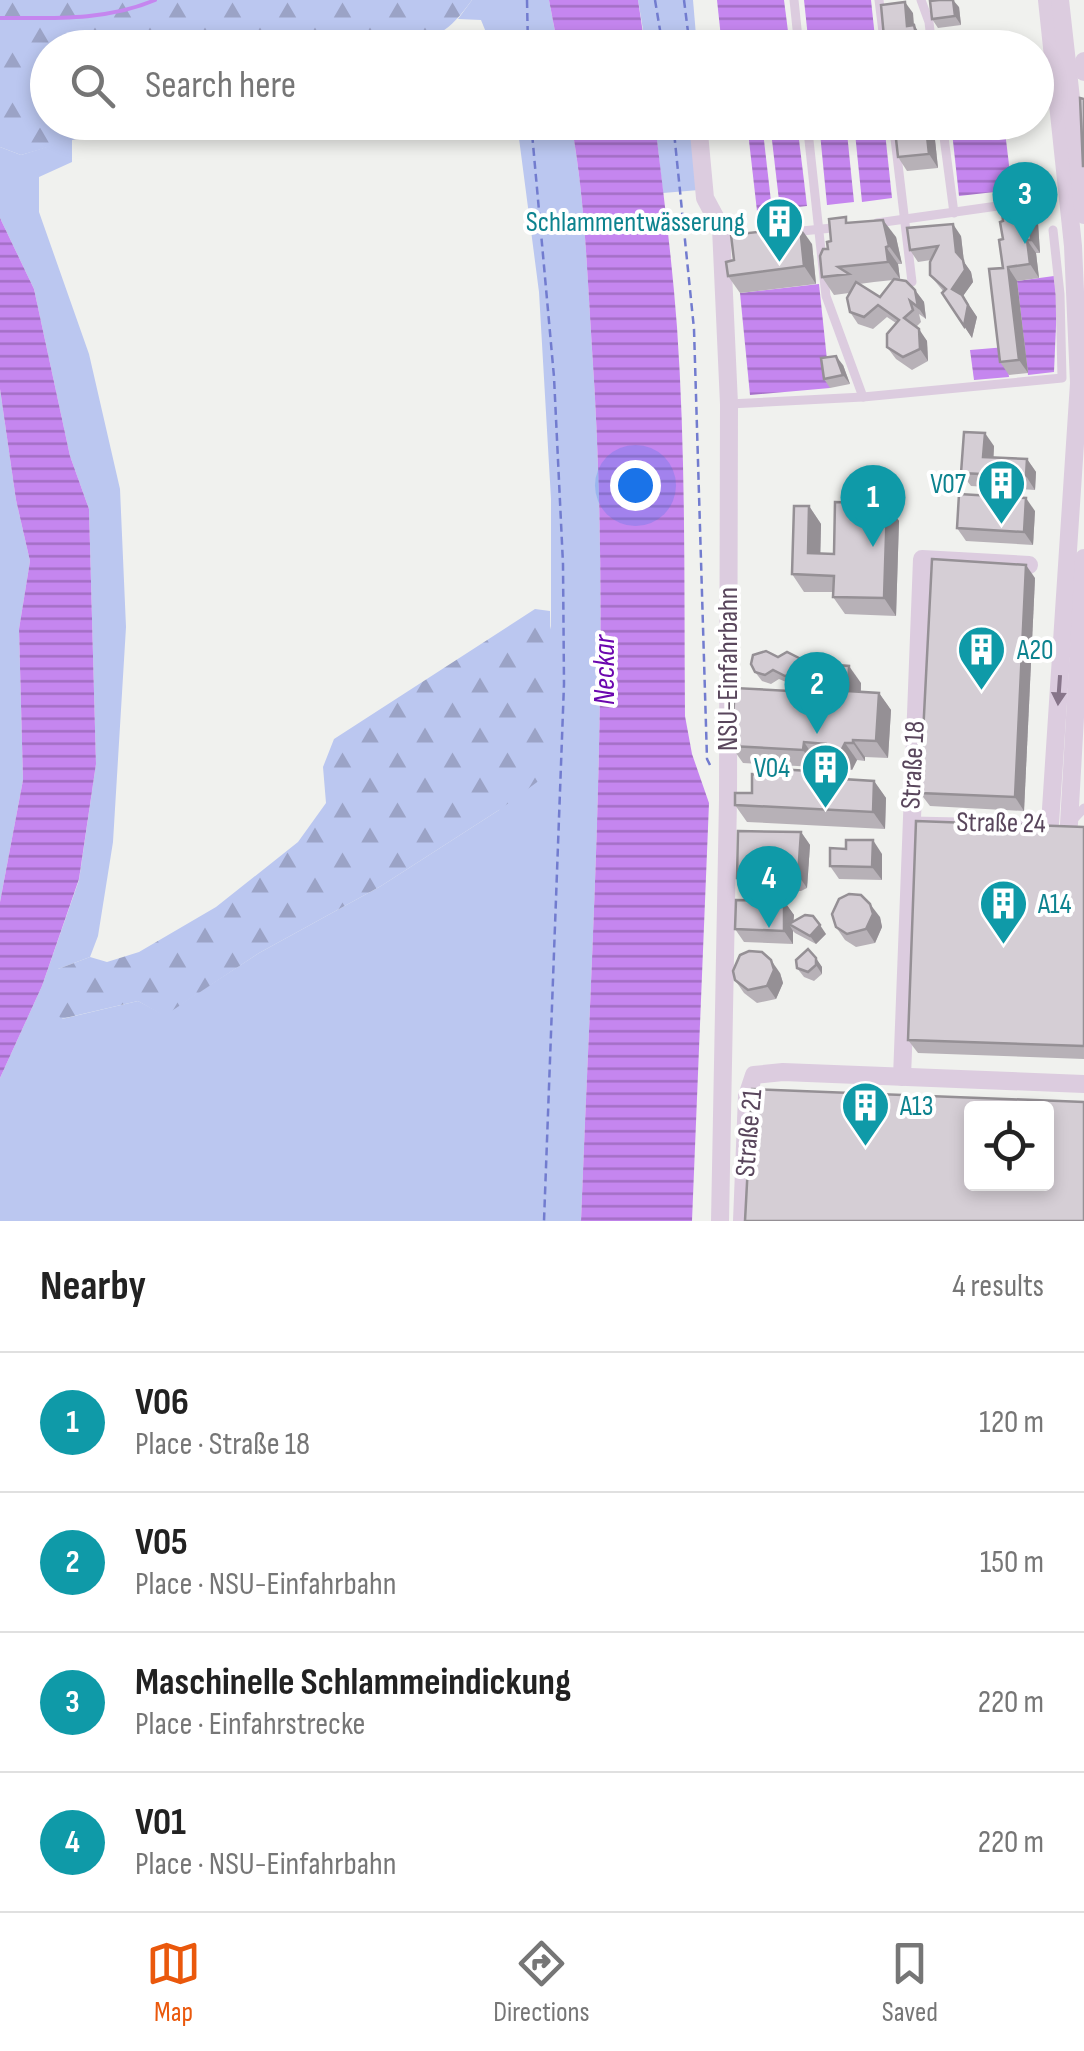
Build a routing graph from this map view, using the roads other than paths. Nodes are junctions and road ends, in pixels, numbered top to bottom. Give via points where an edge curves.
1 (794, 0) edge
2 (879, 0) edge
3 (921, 0) edge
4 (1046, 0) edge
5 (1060, 0) edge
6 (797, 30) edge
7 (883, 30) edge
8 (930, 30) edge
9 (1049, 30) edge
10 (1084, 60) edge
11 (1084, 72) edge
12 (1054, 76) edge
13 (700, 140) edge
14 (809, 140) edge
15 (895, 140) edge
16 (944, 140) edge
17 (1033, 201) edge
18 (954, 212) junction
19 (1084, 214) edge
20 (904, 220) junction
21 (870, 224) edge
22 (854, 225) edge
23 (819, 229) junction
24 (1053, 230) dead end
25 (784, 233) edge
26 (912, 282) edge
27 (863, 397) junction
28 (728, 404) junction
29 (1084, 558) edge
30 (1029, 565) edge
31 (1084, 808) edge
32 (910, 822) junction
33 (1050, 824) junction
34 (1070, 824) junction
35 (902, 1078) junction
36 (1084, 1084) edge
37 (720, 1221) edge
38 (742, 1221) edge

1 - 6 lane
2 - 7 lane
3 - 8 lane
4 -> 9 street
5 - 19 street
10 - 11 street
12 -> 33 street via 1079,383
13 - 28 street, NSU-Einfahrbahn via 705,198 728,230
14 - 23 lane
15 - 20 lane
16 - 18 lane
17 - 18 lane
18 - 20 lane
20 - 21 lane
20 - 26 lane
22 - 23 lane
23 - 25 lane
23 - 27 lane via 826,296
24 - 27 lane via 1062,378
27 - 28 lane
28 - 37 street, NSU-Einfahrbahn
29 - 34 street
30 - 32 street, Straße 18 via 922,560
31 - 34 lane, Straße 24
32 - 33 lane, Straße 24
32 - 35 street, Straße 18
33 - 34 lane, Straße 24
35 - 36 street, Straße 21
35 - 38 street, Straße 21 via 754,1075 747,1096

